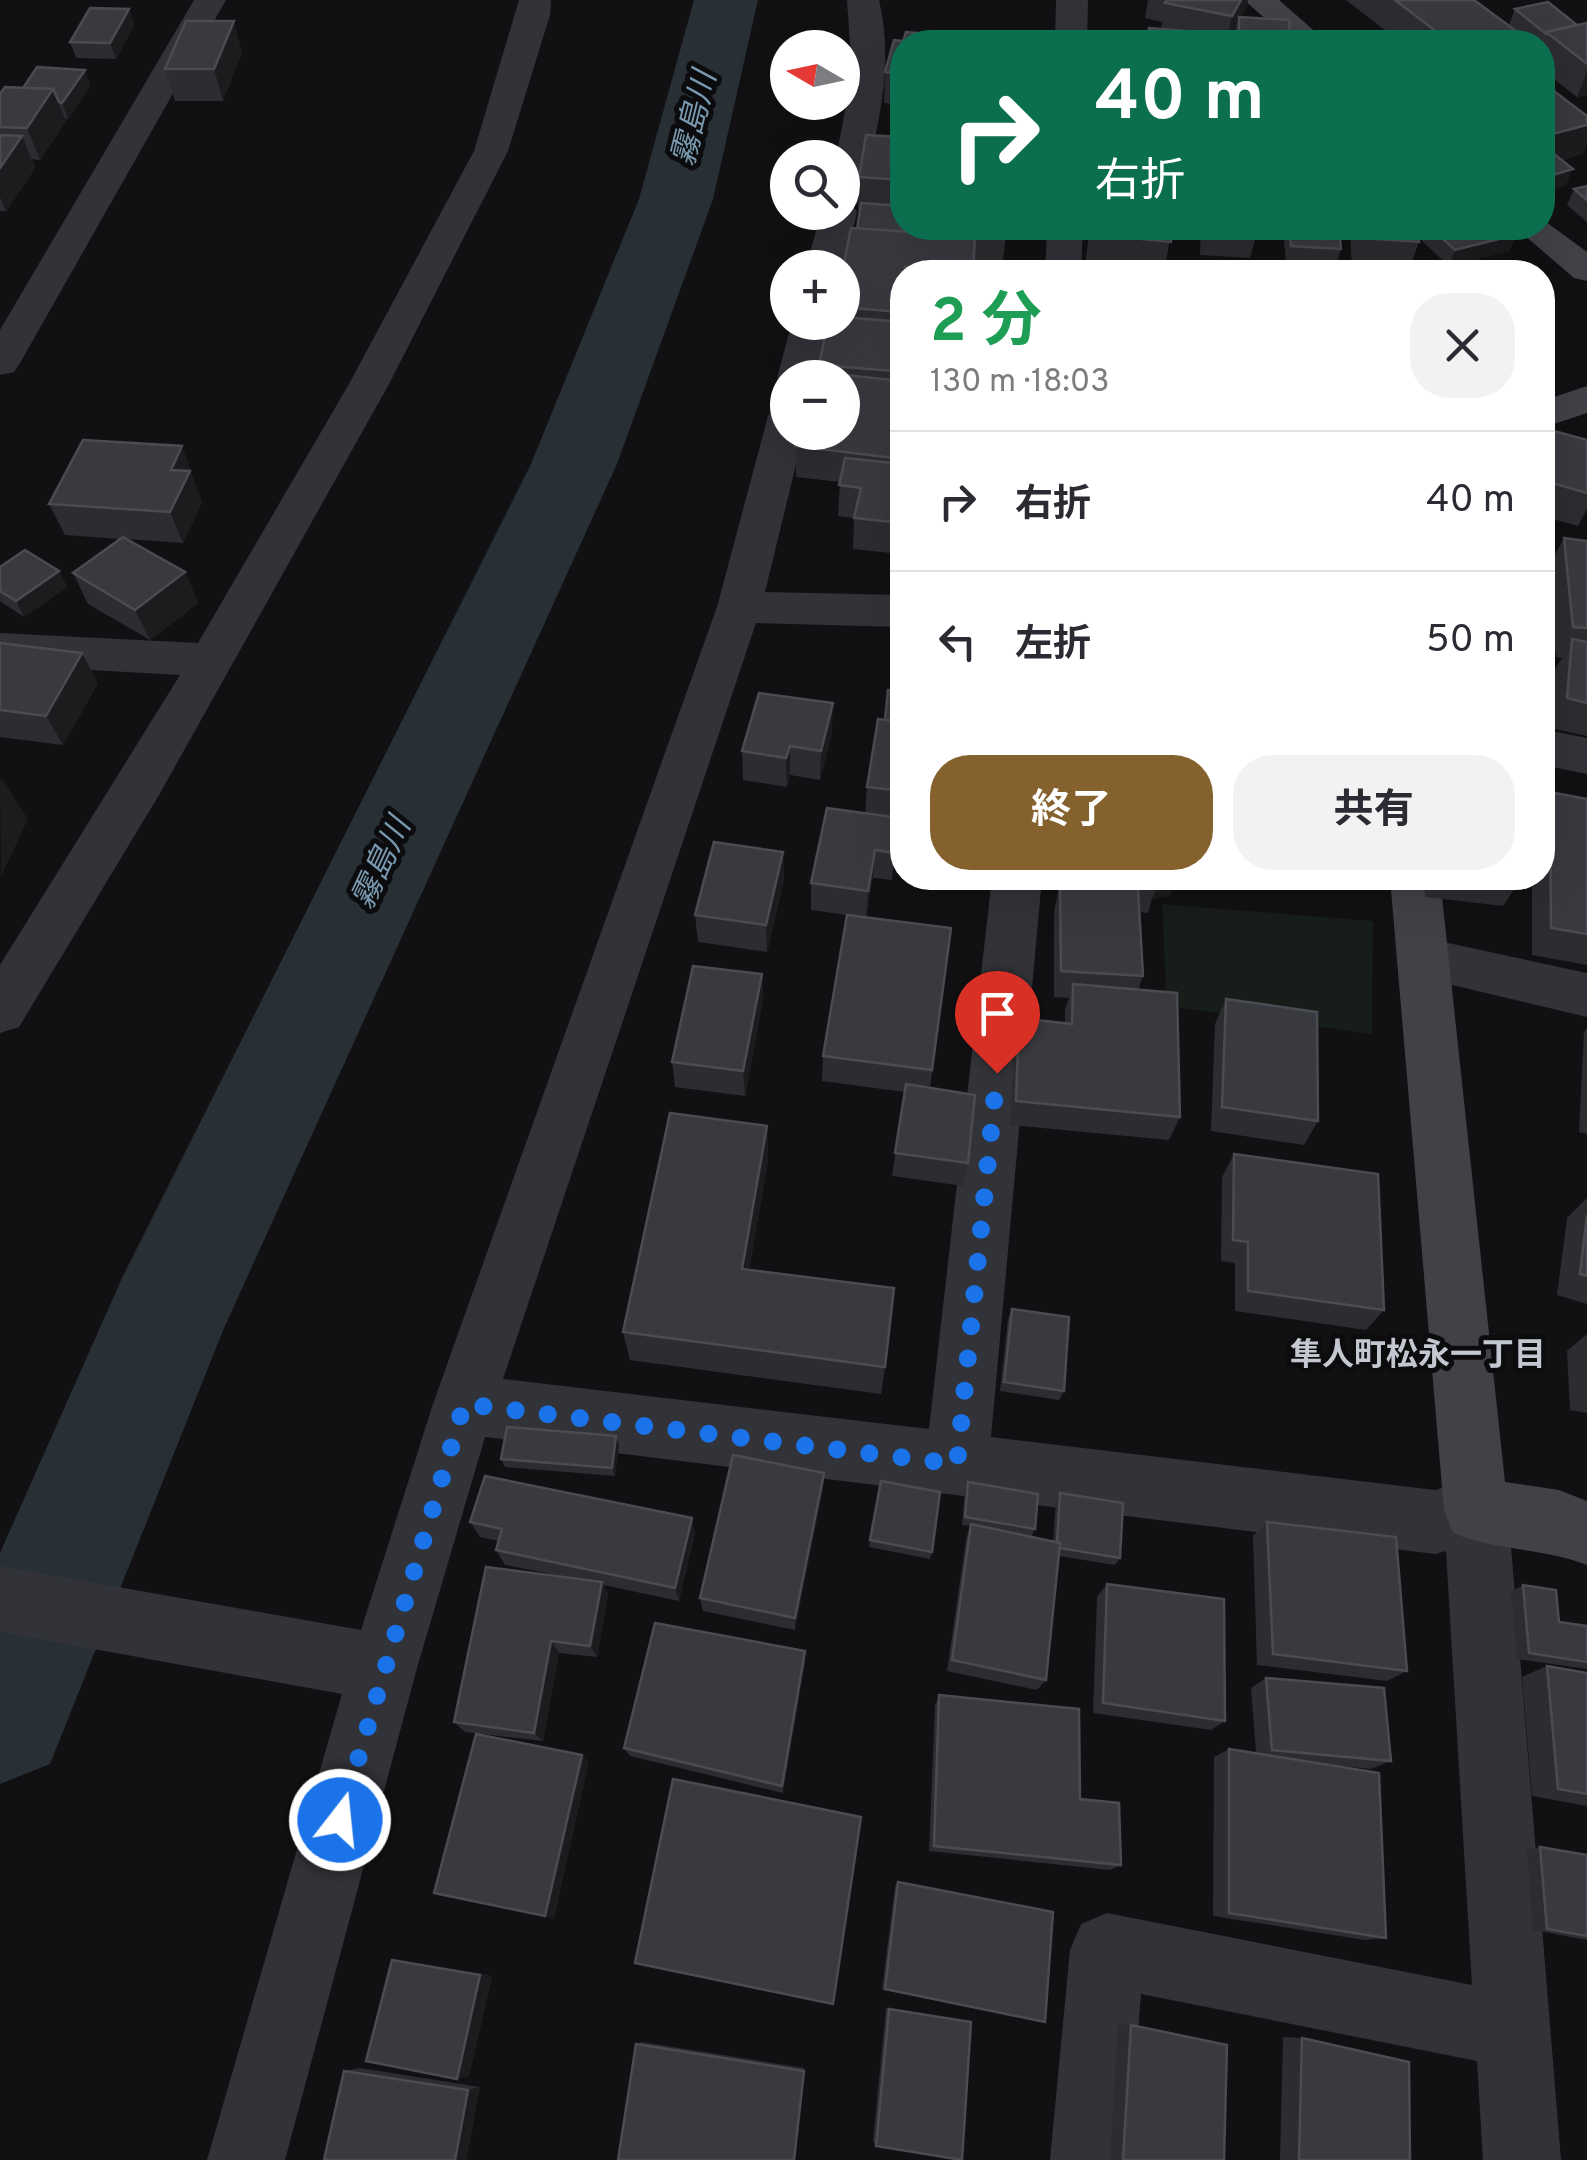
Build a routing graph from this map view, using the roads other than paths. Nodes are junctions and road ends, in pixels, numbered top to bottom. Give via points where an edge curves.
1 (210, 0) edge
2 (535, 0) edge
3 (863, 0) edge
4 (1072, 0) edge
5 (1260, 0) edge
6 (1071, 30) edge
7 (1296, 30) edge
8 (860, 163) edge
9 (1549, 240) edge
10 (1587, 270) edge
11 (0, 363) edge
12 (779, 450) edge
13 (739, 607) junction
14 (890, 611) edge
15 (0, 648) edge
16 (211, 660) junction
17 (1555, 750) edge
18 (1587, 756) edge
19 (1016, 890) edge
20 (1416, 890) edge
21 (1425, 959) junction
22 (1587, 995) edge
23 (0, 1011) edge
24 (464, 1404) junction
25 (957, 1464) junction
26 (1476, 1510) junction
27 (1587, 1532) edge
28 (0, 1599) edge
29 (362, 1665) junction
30 (1514, 2031) junction
31 (246, 2160) edge
32 (1090, 2160) edge
33 (1522, 2160) edge

1 - 11 street
2 - 16 street via 492,151
3 - 8 street via 871,26 874,134
4 - 6 street
5 - 7 street
9 - 10 street
12 - 13 street
13 - 14 street
13 - 24 street
15 - 16 street
16 - 23 street
17 - 18 street
19 - 25 street
20 - 21 street
21 - 22 street
21 - 26 street
24 - 25 street
24 - 29 street
25 - 26 street via 1434,1522
26 - 27 street
26 - 30 street
28 - 29 street
29 - 31 street
30 - 32 street via 1107,1950
30 - 33 street

